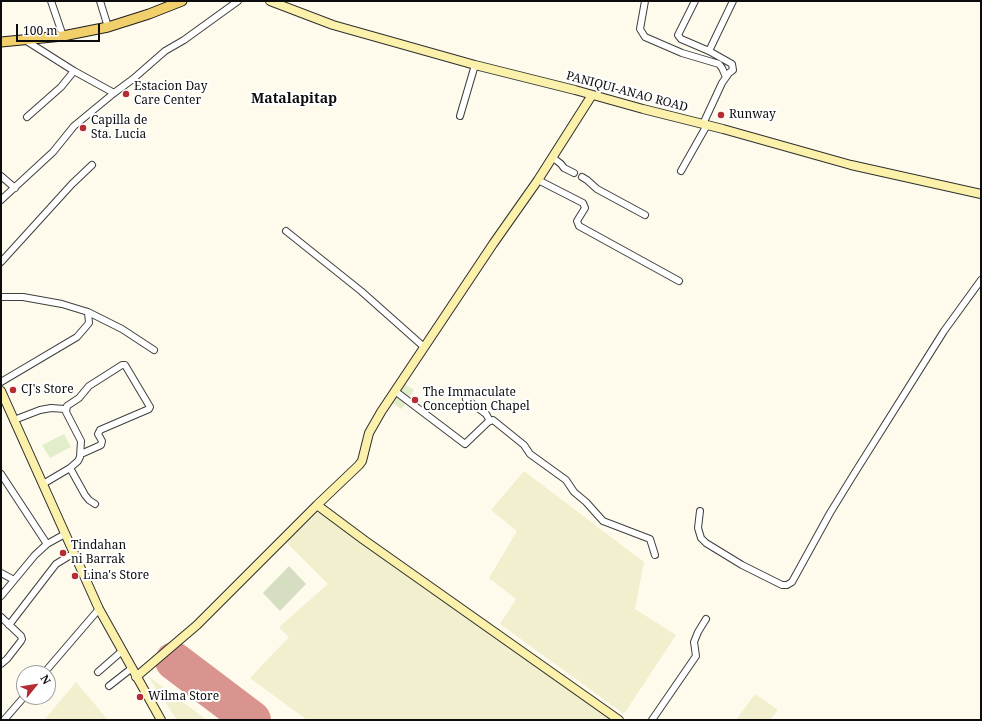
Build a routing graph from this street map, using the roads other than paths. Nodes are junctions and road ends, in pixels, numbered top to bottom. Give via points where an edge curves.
1 (51, 1) edge
2 (100, 1) edge
3 (182, 1) edge
4 (238, 1) edge
5 (270, 1) edge
6 (645, 1) edge
7 (695, 1) edge
8 (733, 1) edge
9 (108, 27) junction
10 (63, 36) junction
11 (26, 40) junction
12 (1, 42) edge
13 (709, 51) junction
14 (475, 65) junction
15 (74, 71) junction
16 (726, 78) junction
17 (114, 93) junction
18 (592, 94) junction
19 (460, 116) dead end
20 (27, 117) dead end
21 (705, 125) junction
22 (552, 157) junction
23 (92, 165) dead end
24 (681, 171) dead end
25 (574, 173) dead end
26 (1, 176) edge
27 (582, 177) dead end
28 (538, 180) junction
29 (15, 188) junction
30 (981, 194) edge
31 (1, 200) edge
32 (645, 215) dead end
33 (286, 230) dead end
34 (1, 262) edge
35 (981, 280) edge
36 (679, 281) dead end
37 (1, 297) edge
38 (88, 312) junction
39 (424, 347) junction
40 (154, 350) dead end
41 (1, 382) edge
42 (1, 391) edge
43 (395, 391) junction
44 (466, 399) dead end
45 (65, 409) junction
46 (14, 420) junction
47 (490, 421) junction
48 (81, 454) junction
49 (70, 468) junction
50 (1, 474) edge
51 (43, 484) junction
52 (95, 504) dead end
53 (317, 505) junction
54 (700, 511) dead end
55 (65, 534) junction
56 (47, 544) junction
57 (74, 553) junction
58 (655, 555) dead end
59 (1, 573) edge
60 (14, 580) junction
61 (1, 596) edge
62 (99, 609) junction
63 (1, 617) edge
64 (706, 619) dead end
65 (9, 625) junction
66 (122, 651) junction
67 (1, 664) edge
68 (51, 665) edge
69 (132, 668) junction
70 (98, 672) dead end
71 (136, 677) junction
72 (109, 686) dead end
73 (17, 705) edge
74 (4, 720) edge
75 (161, 720) edge
76 (619, 720) edge
77 (652, 720) edge

1 - 10 street
2 - 9 street
3 - 9 main road
4 - 17 street via 184,40 165,50
5 - 14 street, PANIQUI-ANAO ROAD via 333,25
6 - 16 street via 640,29 645,37 682,53 719,64
7 - 13 street via 678,35 681,39
8 - 13 street
9 - 10 main road
10 - 11 main road
11 - 12 main road
11 - 15 street
13 - 16 street via 732,64 733,70
14 - 18 street, PANIQUI-ANAO ROAD
14 - 19 street
15 - 17 street
15 - 20 street via 61,87
16 - 21 street
17 - 29 street via 74,126 53,152
18 - 21 street, PANIQUI-ANAO ROAD
18 - 22 street
21 - 24 street
21 - 30 street, PANIQUI-ANAO ROAD via 851,165
22 - 25 street
22 - 28 street
23 - 34 street
26 - 29 street
27 - 32 street via 597,189
28 - 36 street via 583,203 585,208 577,221 579,226
28 - 39 street
29 - 31 street
33 - 39 street
35 - 54 street via 944,331 854,474 792,582 782,585 706,543 701,538 698,528
37 - 38 street via 23,297
38 - 40 street via 122,329
38 - 41 street via 89,323 77,337
39 - 43 street
42 - 46 street
43 - 47 street via 465,444
43 - 53 street via 370,433 362,461
44 - 47 street via 486,414
45 - 46 street via 40,410
45 - 48 street via 81,441
45 - 48 street via 89,386 122,365 127,367 150,405 149,409 100,430 98,434 101,444
46 - 51 street
47 - 58 street via 493,420 524,445 530,454 566,480 574,492 603,521 650,538
48 - 49 street
49 - 51 street
49 - 52 street via 88,500
50 - 56 street
51 - 55 street
53 - 71 street via 204,618
53 - 76 street
55 - 56 street
55 - 57 street
56 - 60 street
57 - 62 street
57 - 65 street via 56,564
59 - 60 street
60 - 61 street
62 - 66 street
62 - 68 street
63 - 65 street
64 - 77 street via 694,642 696,656
65 - 67 street via 22,638
66 - 69 street
66 - 70 street
69 - 71 street
69 - 72 street
71 - 75 street
73 - 74 street

